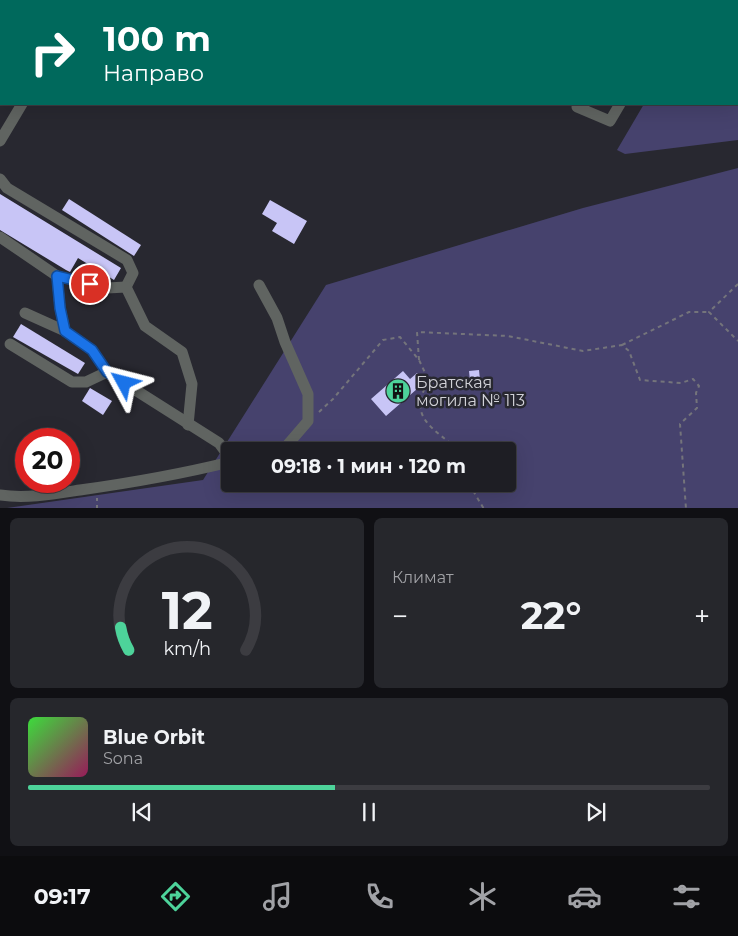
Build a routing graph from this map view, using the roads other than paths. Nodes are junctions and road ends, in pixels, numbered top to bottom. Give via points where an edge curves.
1 (21, 105) edge
2 (619, 105) edge
3 (576, 107) dead end
4 (0, 142) edge
5 (0, 179) edge
6 (0, 237) edge
7 (57, 276) junction
8 (259, 285) dead end
9 (126, 287) junction
10 (25, 313) dead end
11 (65, 331) junction
12 (10, 344) dead end
13 (107, 372) junction
14 (188, 425) junction
15 (290, 442) edge
16 (221, 447) edge
17 (221, 464) edge
18 (0, 495) edge

1 - 4 lane
2 - 3 lane via 610,121
5 - 9 lane via 7,188 127,260 133,273
6 - 7 lane
7 - 9 lane via 107,288
7 - 11 lane
8 - 15 lane via 277,318 308,394 308,421
9 - 14 lane via 145,326 182,352 192,384
10 - 11 lane
11 - 13 lane via 92,350
12 - 13 lane via 72,382 86,382
13 - 14 lane
14 - 16 lane
17 - 18 lane via 97,488 45,495

